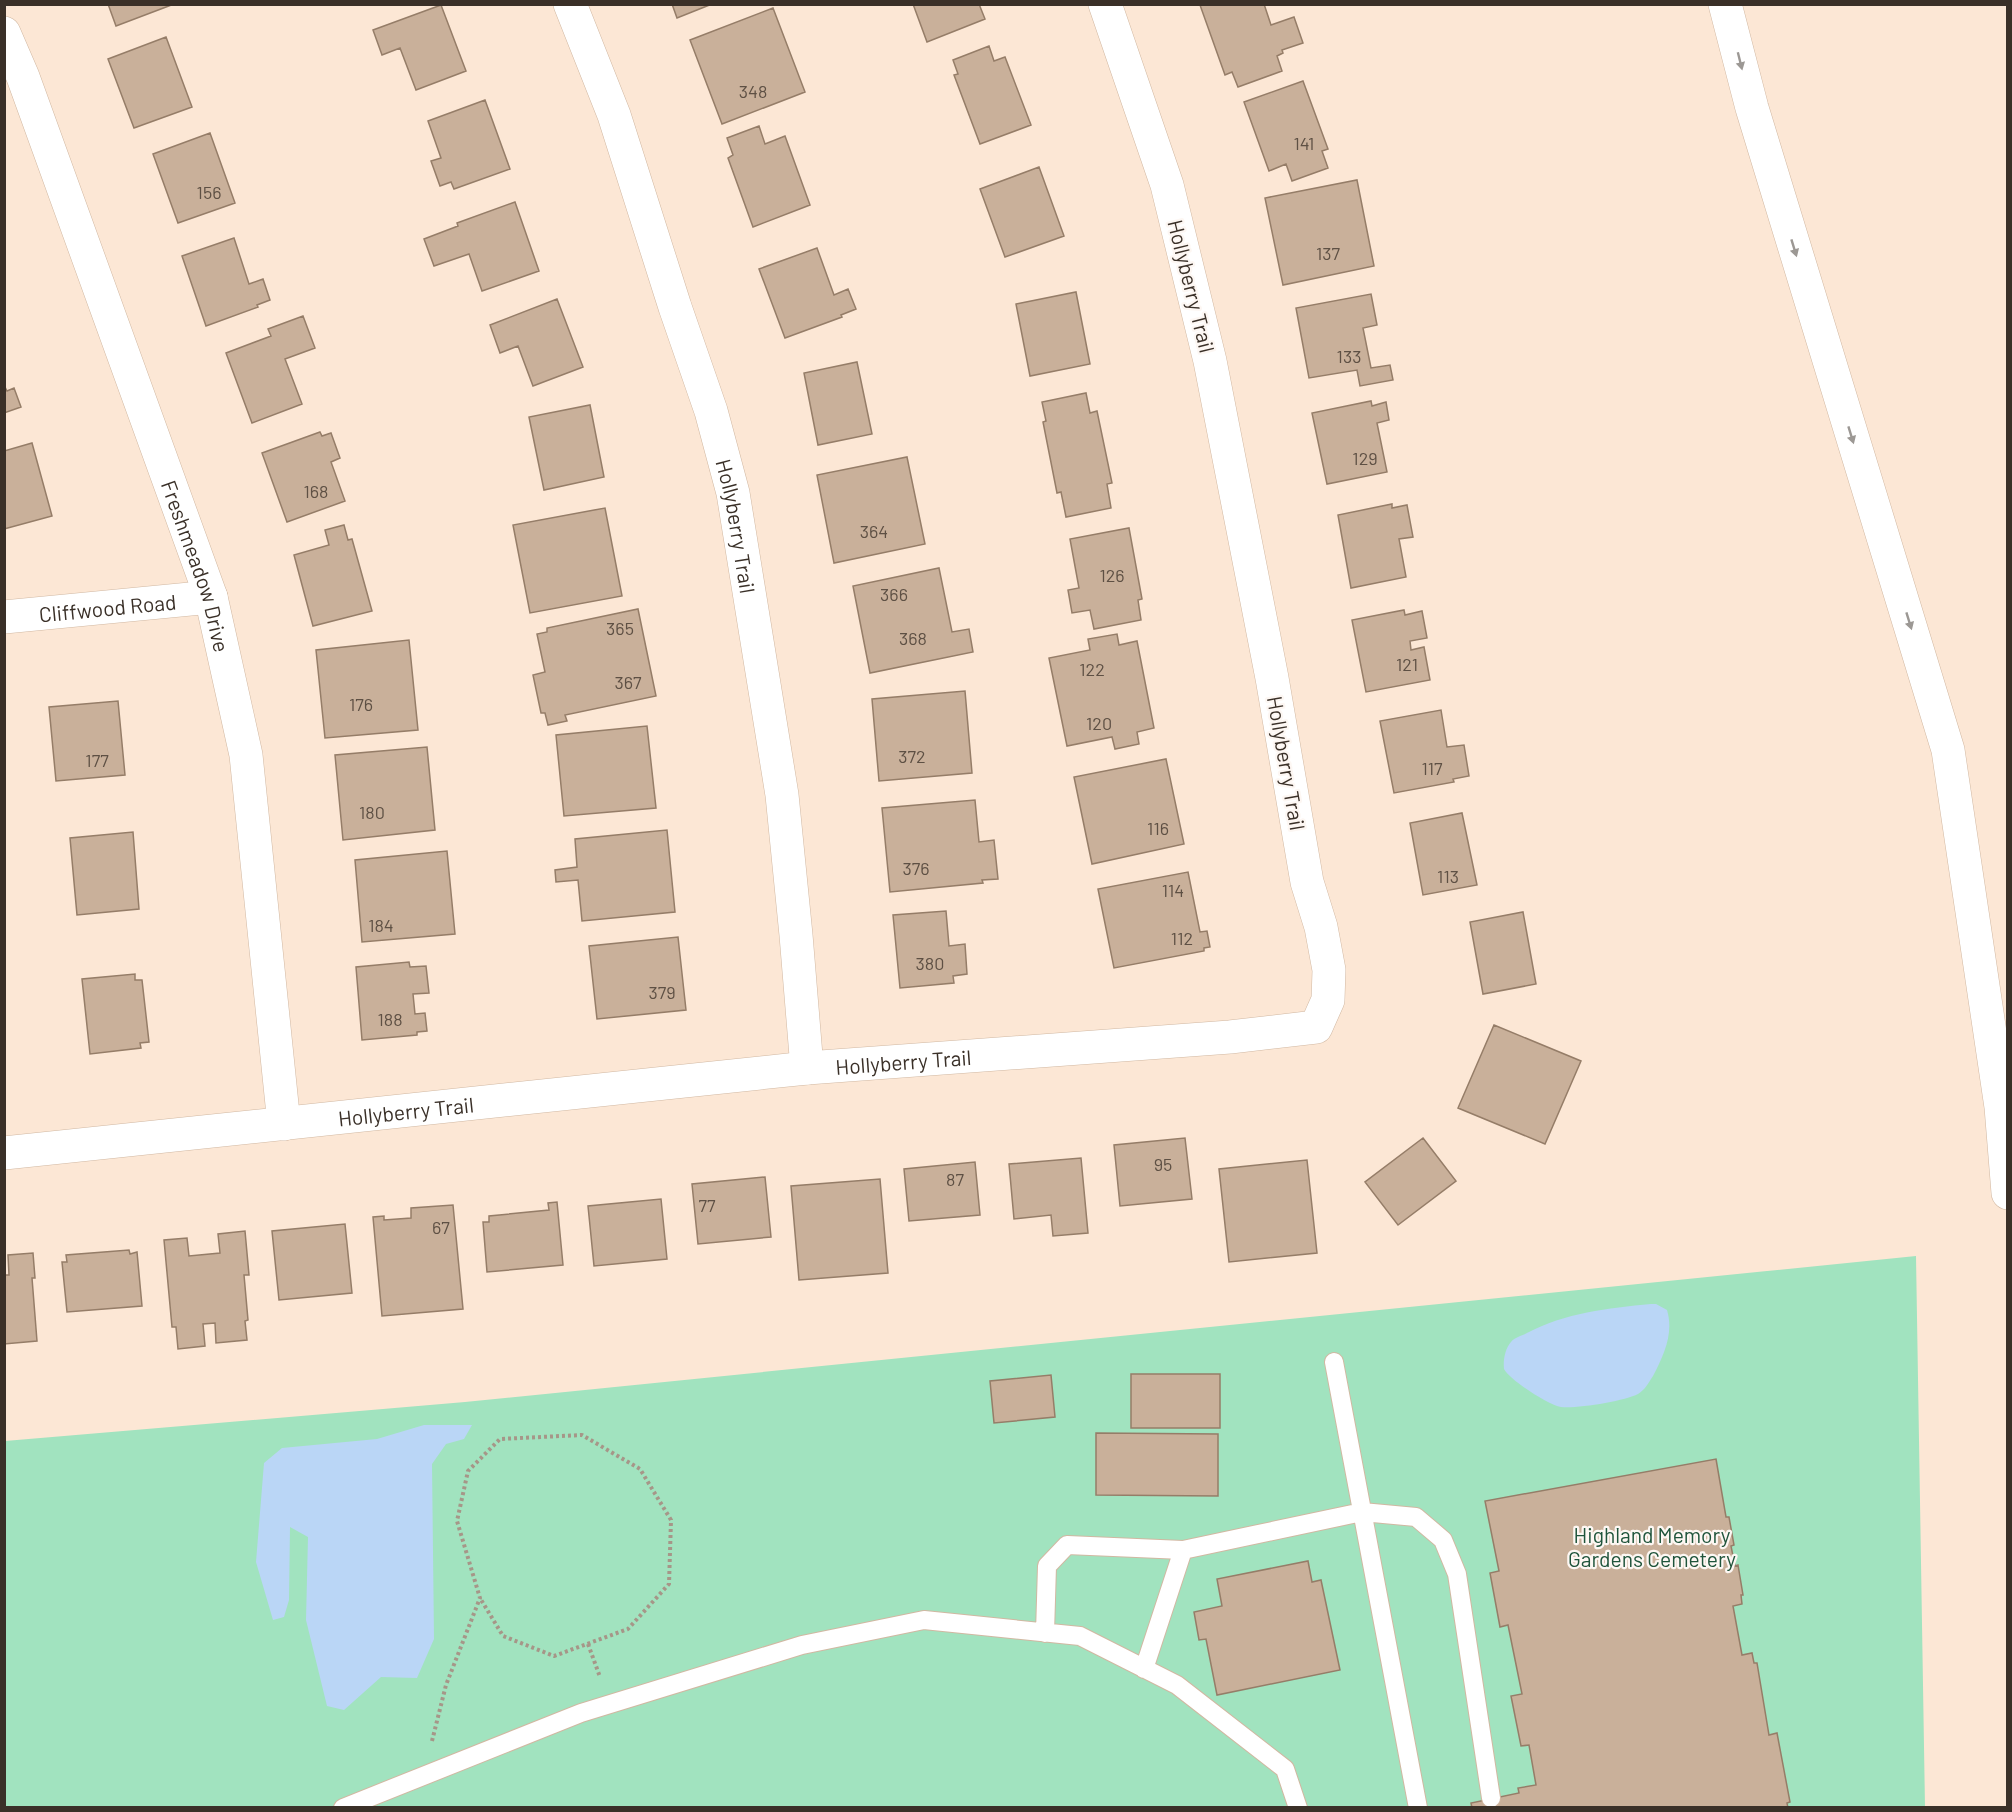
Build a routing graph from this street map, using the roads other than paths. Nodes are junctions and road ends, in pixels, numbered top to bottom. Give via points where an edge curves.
1 (570, 4) edge
2 (1105, 4) edge
3 (1725, 4) edge
4 (4, 33) edge
5 (14, 78) edge
6 (211, 597) junction
7 (4, 617) edge
8 (807, 1068) junction
9 (284, 1124) junction
10 (4, 1153) edge
11 (2007, 1193) edge
12 (1334, 1362) dead end
13 (1362, 1512) junction
14 (1183, 1550) junction
15 (1045, 1633) junction
16 (1144, 1669) junction
17 (1491, 1798) dead end
18 (343, 1808) edge
19 (1298, 1808) edge
20 (1418, 1808) edge

1 - 8 main road, Hollyberry Trail via 614,115 711,411 733,493 782,795
2 - 8 main road, Hollyberry Trail via 1167,185 1210,361 1307,882 1329,970 1328,1000 1316,1027
3 -> 11 main road via 1752,108 1948,750 2001,1107
4 - 5 main road, Freshmeadow Drive
5 - 6 main road, Freshmeadow Drive
6 - 7 main road, Cliffwood Road
6 - 9 main road, Freshmeadow Drive via 246,755
8 - 9 main road, Hollyberry Trail
9 - 10 main road, Hollyberry Trail
12 - 13 lane
13 - 14 lane
13 - 17 lane via 1416,1517 1443,1540 1457,1574
13 - 20 lane
14 - 15 lane via 1067,1545 1047,1566
14 - 16 lane
15 - 16 lane via 1080,1636
15 - 18 lane via 924,1620 802,1645 581,1713
16 - 19 lane via 1177,1685 1285,1769

